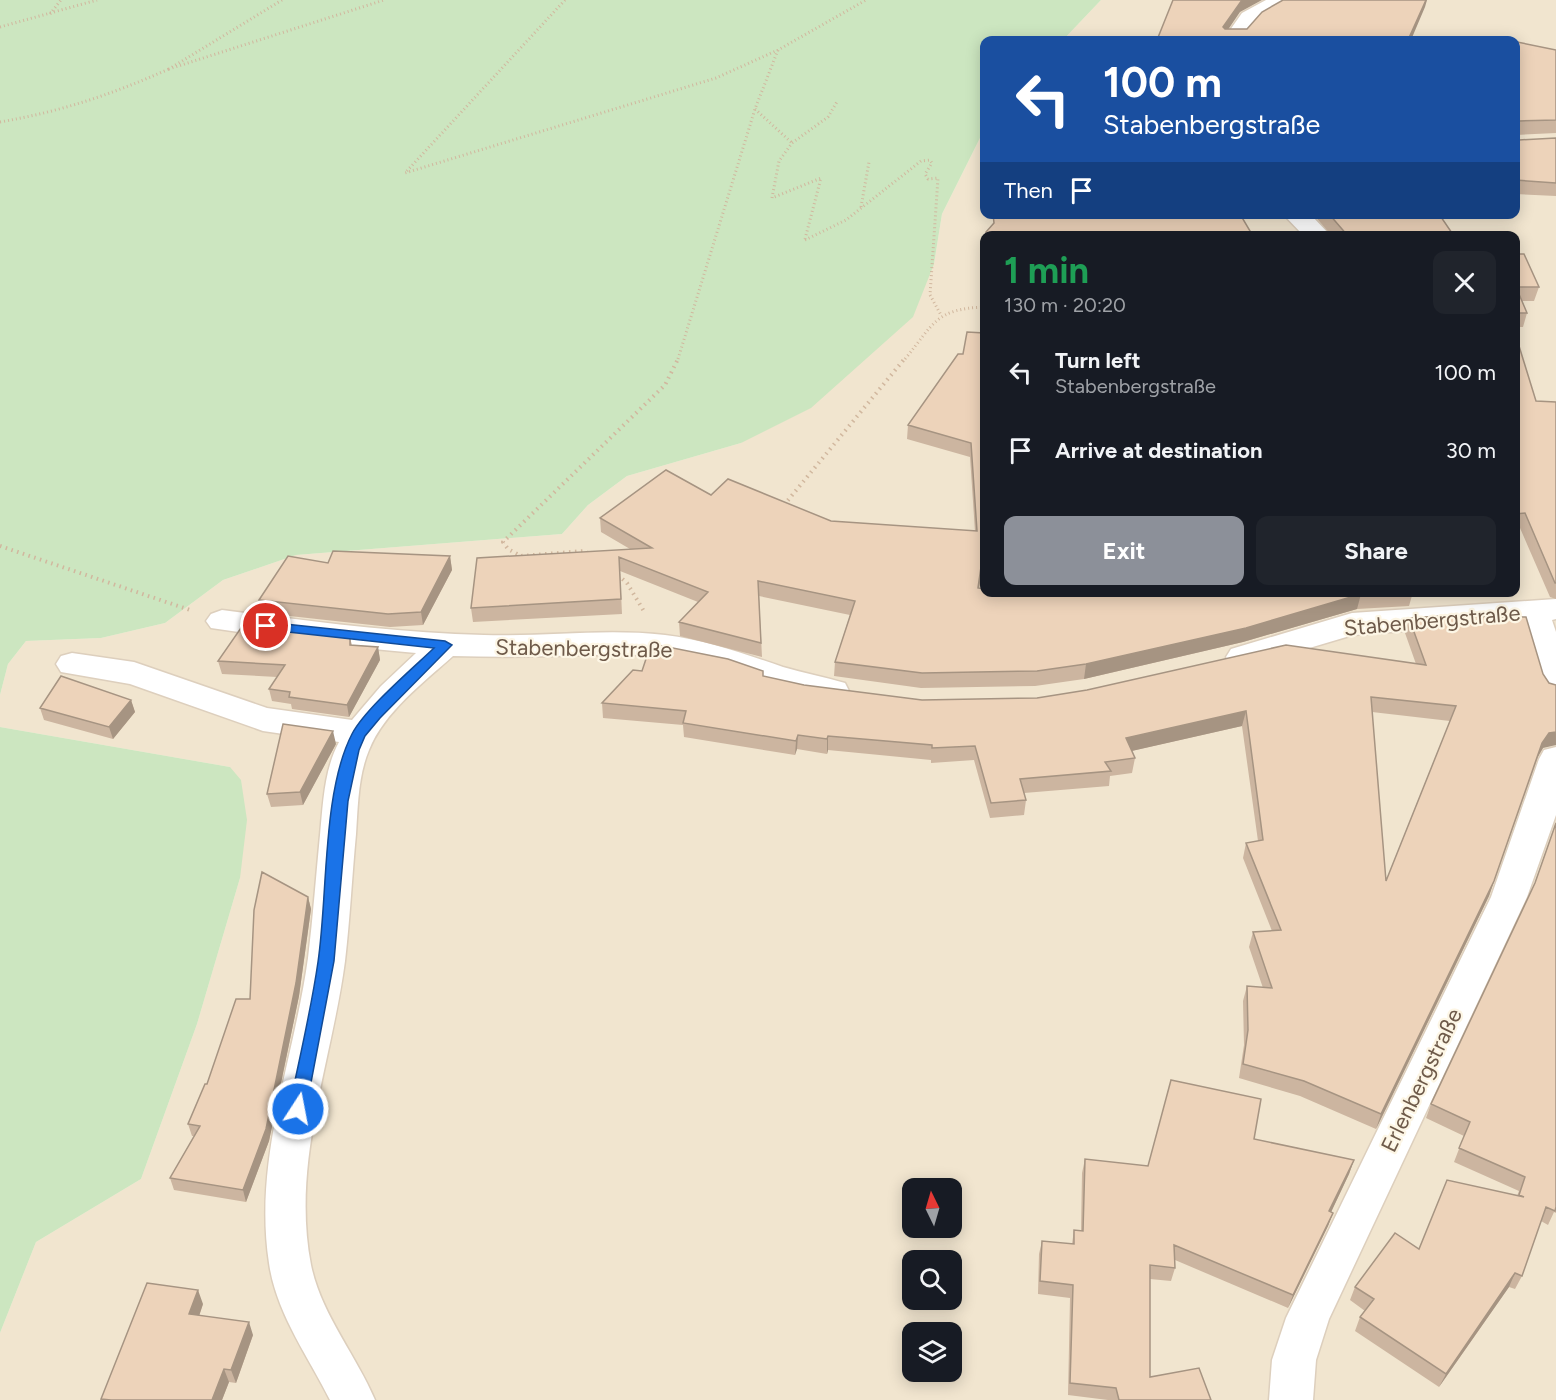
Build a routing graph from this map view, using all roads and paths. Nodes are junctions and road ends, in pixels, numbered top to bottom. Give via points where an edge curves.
1 (61, 0) edge
2 (97, 0) edge
3 (282, 0) edge
4 (384, 0) edge
5 (566, 0) edge
6 (866, 0) edge
7 (1282, 0) edge
8 (49, 15) junction
9 (0, 27) edge
10 (1237, 36) edge
11 (778, 50) junction
12 (169, 69) junction
13 (838, 100) dead end
14 (755, 109) junction
15 (0, 122) edge
16 (792, 143) junction
17 (869, 162) dead end
18 (861, 208) junction
19 (1300, 219) edge
20 (1314, 231) edge
21 (980, 306) edge
22 (941, 315) junction
23 (778, 512) edge
24 (0, 546) edge
25 (592, 556) edge
26 (615, 573) edge
27 (1431, 604) edge
28 (1545, 610) edge
29 (222, 621) joint
30 (445, 645) junction
31 (666, 646) junction
32 (72, 664) dead end
33 (1212, 664) edge
34 (1556, 688) edge
35 (862, 695) edge
36 (359, 733) junction
37 (1556, 759) edge
38 (353, 1400) edge
39 (1291, 1400) edge

1 - 8 path
2 - 8 path
3 - 12 path
4 - 12 path
5 - 11 path via 405,173 716,78
6 - 11 path
7 - 10 street via 1250,18
8 - 9 path
11 - 14 path
12 - 15 path via 114,93 48,114
13 - 16 path via 828,117
14 - 16 path
14 - 25 path via 682,352 665,385 503,542 521,556 584,551
16 - 18 path via 779,161 772,198 821,178 805,240
17 - 18 path
18 - 22 path via 921,161 930,160 932,164 925,174 928,179 938,178 930,295
19 - 20 street
21 - 22 path
22 - 23 path
24 - 29 path
26 - 31 path via 627,583
27 - 28 street, Stabenbergstraße
27 - 33 street, Stabenbergstraße
28 - 34 street
29 - 30 street, Stabenbergstraße
30 - 31 street, Stabenbergstraße
30 - 36 street
31 - 35 street, Stabenbergstraße via 736,663 804,686
32 - 36 street via 134,673 263,719
36 - 38 street via 345,771 340,801 326,961 288,1163 285,1218 290,1266 302,1303
37 - 39 street, Erlenbergstraße via 1509,897 1308,1318 1294,1360

